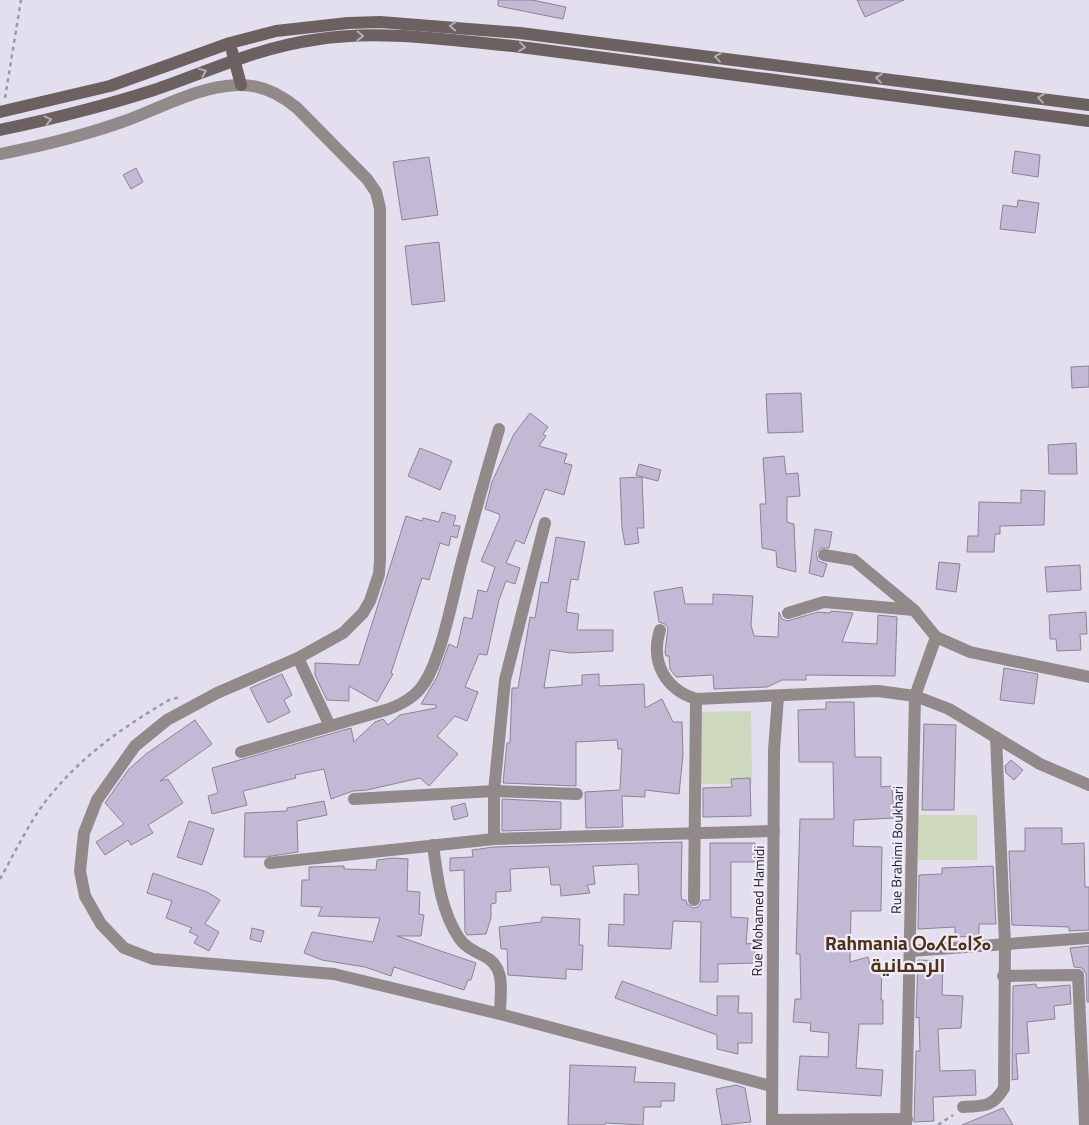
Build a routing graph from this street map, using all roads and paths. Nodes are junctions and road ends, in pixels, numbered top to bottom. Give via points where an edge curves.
1 (21, 0) edge
2 (230, 43) junction
3 (234, 59) junction
4 (241, 85) junction
5 (1089, 105) edge
6 (1, 112) edge
7 (1089, 121) edge
8 (0, 130) edge
9 (0, 154) edge
10 (499, 429) dead end
11 (545, 523) dead end
12 (824, 555) dead end
13 (914, 610) junction
14 (788, 613) dead end
15 (660, 630) dead end
16 (936, 637) junction
17 (298, 658) junction
18 (1089, 677) edge
19 (915, 696) junction
20 (778, 697) junction
21 (696, 699) junction
22 (195, 706) junction
23 (330, 726) junction
24 (996, 737) junction
25 (241, 752) dead end
26 (1089, 785) edge
27 (494, 792) junction
28 (577, 794) dead end
29 (354, 799) dead end
30 (774, 831) junction
31 (694, 834) junction
32 (494, 839) junction
33 (434, 845) junction
34 (270, 863) dead end
35 (0, 879) edge
36 (694, 900) dead end
37 (1089, 938) edge
38 (1005, 944) junction
39 (910, 951) junction
40 (1003, 976) junction
41 (500, 1014) junction
42 (771, 1086) junction
43 (963, 1108) joint
44 (907, 1122) edge
45 (772, 1123) edge
46 (938, 1125) edge
47 (1085, 1125) edge

1 - 6 path
2 - 3 main road
5 -> 2 main road via 550,36 448,26 348,23 276,31
2 - 6 main road via 110,86
3 - 4 main road
3 -> 7 main road via 292,43 334,37 432,38
8 -> 3 main road via 116,102
4 - 9 street via 212,88 81,135
4 - 17 street via 271,91 297,108 367,179 376,192 380,208 379,574 370,601 354,624
10 - 23 street via 430,675 402,704
11 - 27 street via 505,680
12 - 13 street via 854,560
13 - 14 street via 824,602
13 - 16 street
15 - 21 street via 656,649 660,668 670,685
16 - 18 street via 970,652
16 - 19 street, Rue Brahimi Boukhari
17 - 22 street
17 - 23 street
19 - 20 street via 878,691
19 - 24 street via 949,709
19 - 39 street, Rue Brahimi Boukhari
20 - 21 street
20 - 30 street, Rue Mohamed Hamidi
21 - 31 street
22 - 35 path via 184,697 174,698 104,741 72,770 44,804
22 - 41 street via 166,720 135,746 98,800 84,833 80,871 85,896 101,924 124,948 153,959 334,974
23 - 25 street
24 - 26 street via 1040,764
24 - 38 street
27 - 28 street
27 - 29 street
27 - 32 street
30 - 31 street
30 - 42 street, Rue Mohamed Hamidi
31 - 32 street
31 - 36 street
32 - 33 street
33 - 34 street
33 - 41 street via 438,886 457,935 468,947 492,960 500,971
37 - 38 street
38 - 39 street
38 - 40 street
39 - 44 street, Rue Brahimi Boukhari
40 - 43 street via 1004,1088 997,1101
40 - 47 street via 1078,975
41 - 42 street
42 - 45 street, Rue Mohamed Hamidi
43 - 46 path
44 - 45 street

